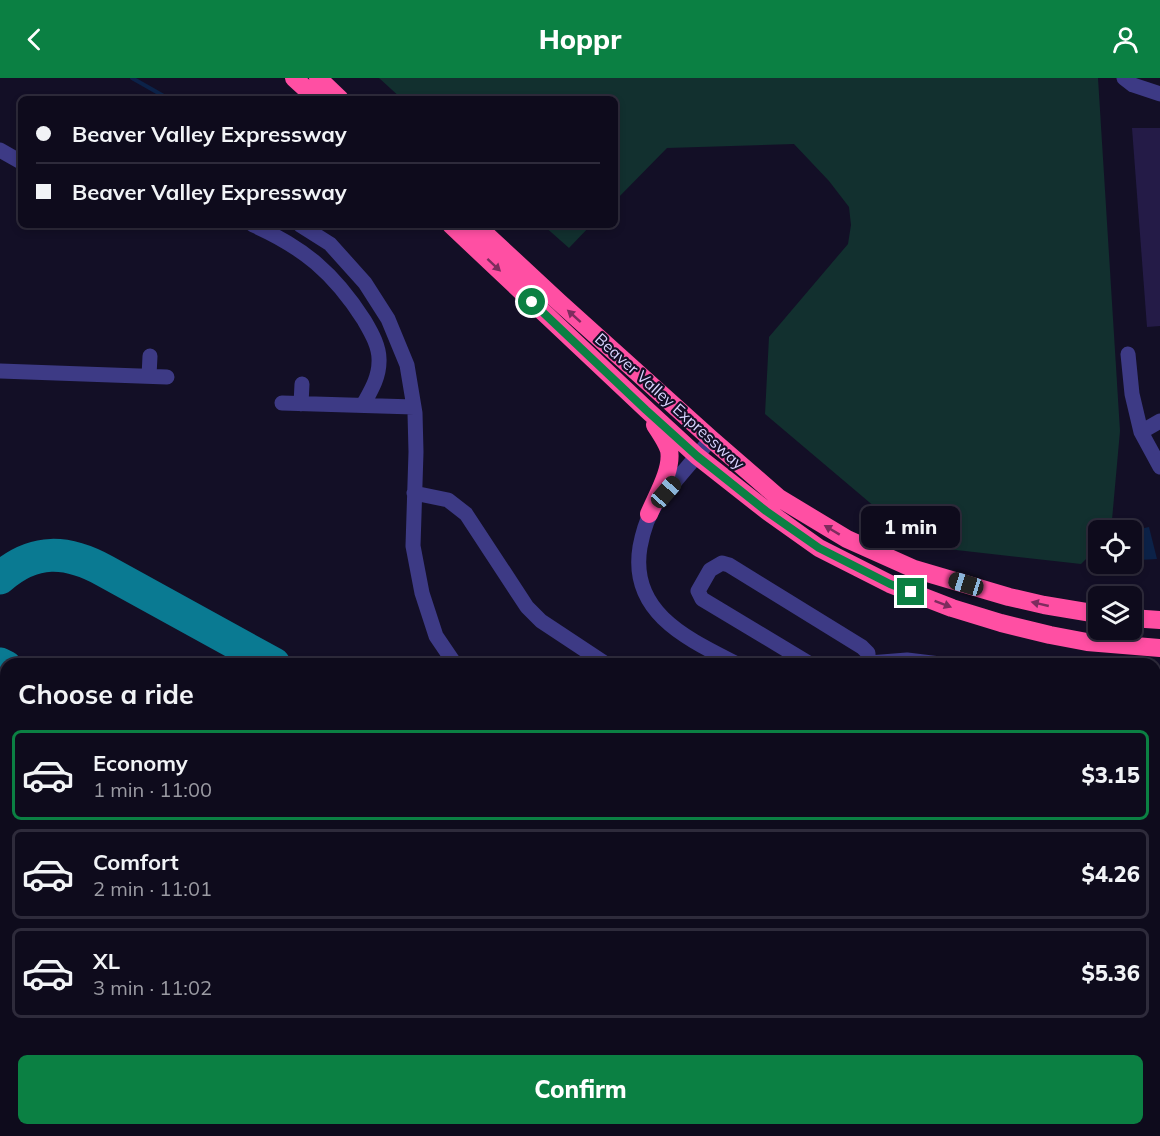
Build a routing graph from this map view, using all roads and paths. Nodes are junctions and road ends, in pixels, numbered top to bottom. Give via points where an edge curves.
1 (294, 78) edge
2 (318, 78) edge
3 (1124, 78) edge
4 (1160, 94) edge
5 (314, 96) edge
6 (337, 96) edge
7 (0, 150) edge
8 (18, 160) edge
9 (259, 228) edge
10 (261, 228) edge
11 (305, 228) edge
12 (454, 228) edge
13 (479, 228) edge
14 (256, 244) dead end
15 (1128, 354) dead end
16 (150, 356) dead end
17 (0, 371) edge
18 (149, 376) junction
19 (167, 377) dead end
20 (302, 384) dead end
21 (282, 403) dead end
22 (301, 404) junction
23 (363, 405) junction
24 (414, 406) junction
25 (646, 410) junction
26 (1160, 421) edge
27 (1141, 432) junction
28 (711, 439) junction
29 (697, 456) junction
30 (1160, 467) edge
31 (414, 493) junction
32 (649, 514) junction
33 (1088, 612) edge
34 (1142, 619) edge
35 (1160, 620) edge
36 (1160, 648) edge
37 (451, 658) edge
38 (597, 658) edge
39 (727, 658) edge
40 (800, 658) edge
41 (868, 658) edge

1 - 5 highway
2 - 6 highway
3 - 4 street
7 - 8 street
9 - 14 street
10 - 23 street via 322,268 366,324 380,362
11 - 24 street via 330,244 365,283 388,319 407,365
12 -> 25 highway, Beaver Valley Expressway
28 -> 13 highway, Beaver Valley Expressway
15 - 27 street
16 - 18 street
17 - 18 street
18 - 19 street
20 - 22 street
21 - 22 street
22 - 23 street
23 - 24 street
24 - 31 street
25 - 29 highway, Beaver Valley Expressway
25 - 32 highway via 666,443 669,457
26 - 27 street
27 - 30 street
28 - 29 street
33 -> 28 highway, Beaver Valley Expressway via 987,591 914,569 847,539 779,498
29 - 32 street
29 -> 36 highway, Beaver Valley Expressway via 819,548 890,584 952,608 1030,631 1087,642
31 - 37 street via 413,546 422,593 436,636
31 - 38 street via 448,500 466,514 527,607 541,621
32 - 39 street via 639,556 640,576 648,600 676,629
34 - 35 highway
40 - 41 street via 702,599 698,591 710,570 722,563 729,565 862,647

